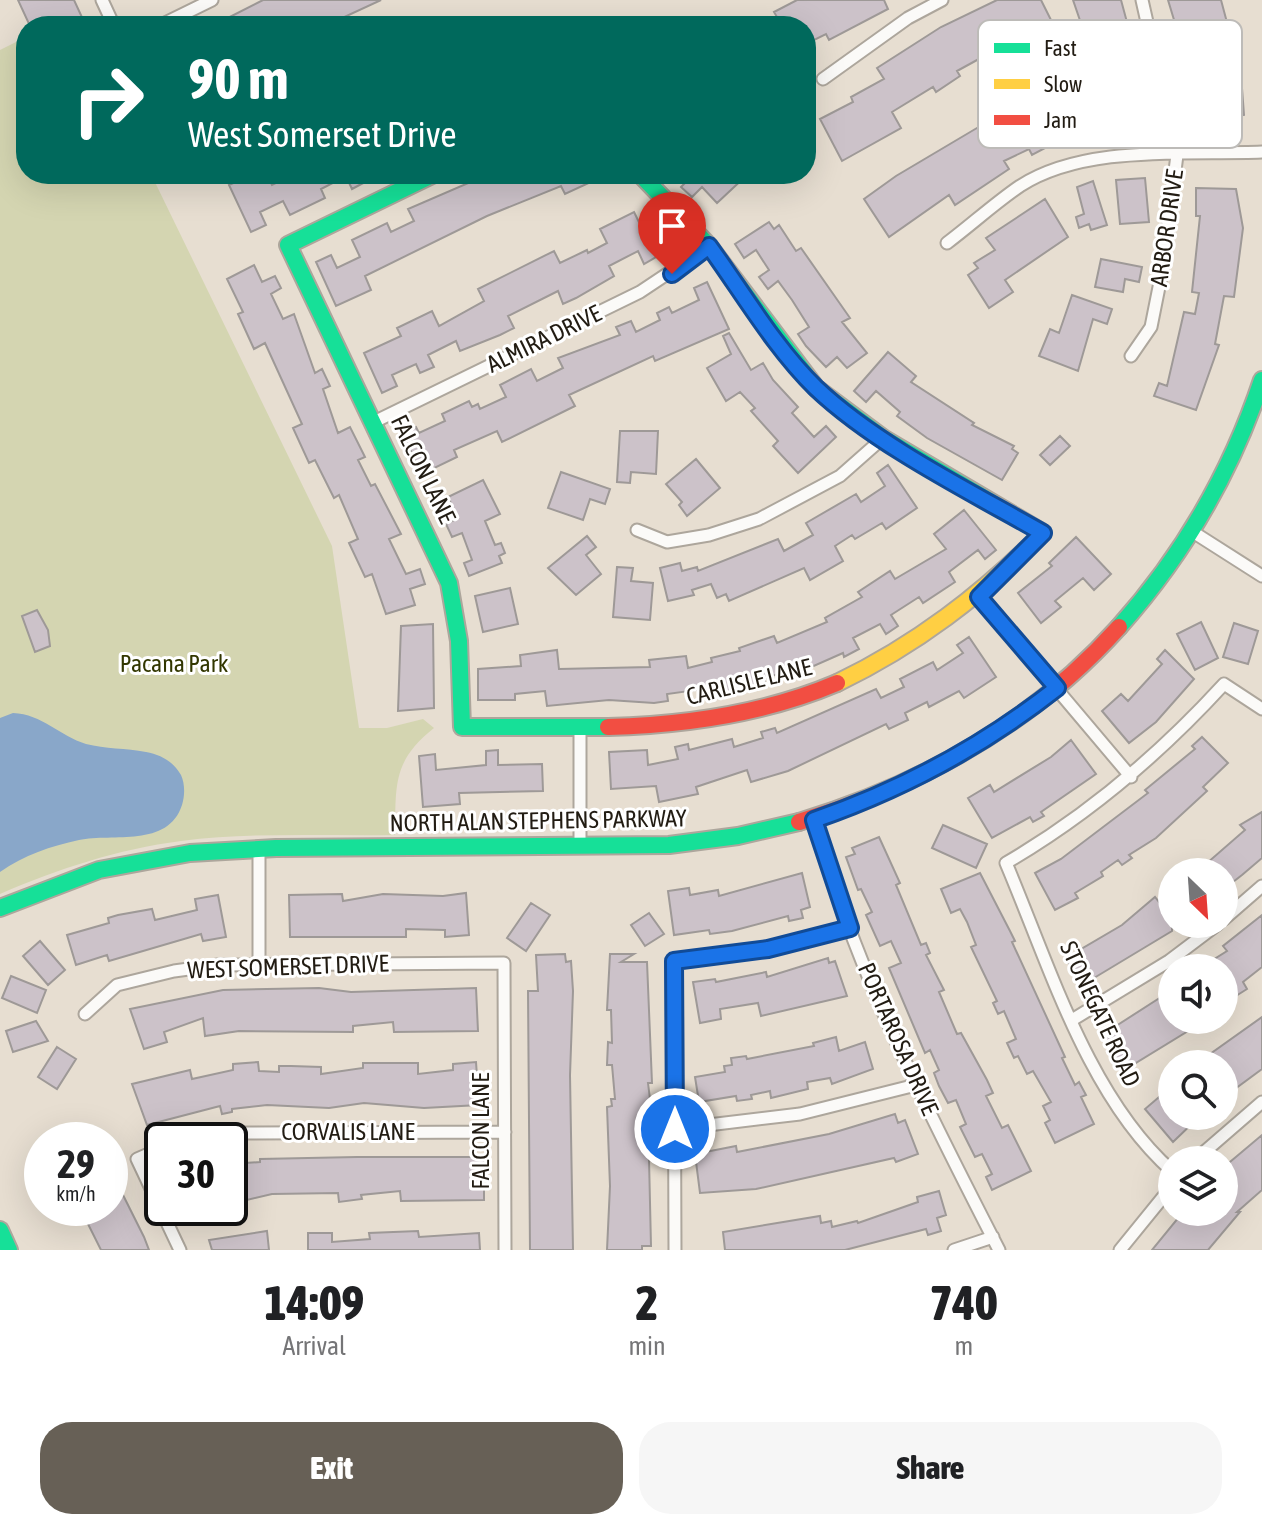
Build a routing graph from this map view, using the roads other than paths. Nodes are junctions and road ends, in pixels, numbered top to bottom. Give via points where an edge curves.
1 (212, 0) edge
2 (942, 0) edge
3 (1142, 0) edge
4 (179, 16) edge
5 (1147, 20) edge
6 (823, 79) dead end
7 (1175, 148) edge
8 (1262, 152) edge
9 (1177, 155) junction
10 (413, 184) edge
11 (650, 184) edge
12 (947, 243) dead end
13 (709, 246) junction
14 (1131, 356) dead end
15 (1262, 380) edge
16 (374, 422) junction
17 (883, 438) junction
18 (637, 530) dead end
19 (1193, 532) junction
20 (1262, 576) edge
21 (979, 597) junction
22 (1057, 688) junction
23 (1262, 709) edge
24 (580, 726) junction
25 (462, 727) joint
26 (1131, 777) junction
27 (814, 820) junction
28 (580, 846) junction
29 (259, 848) junction
30 (1262, 886) edge
31 (1238, 907) edge
32 (0, 908) edge
33 (850, 928) junction
34 (1199, 938) edge
35 (259, 963) junction
36 (504, 963) joint
37 (85, 1014) dead end
38 (1072, 1020) junction
39 (916, 1085) junction
40 (1262, 1102) edge
41 (675, 1129) junction
42 (505, 1132) junction
43 (248, 1133) edge
44 (1211, 1146) edge
45 (144, 1156) edge
46 (1158, 1156) edge
47 (144, 1174) edge
48 (1158, 1203) edge
49 (169, 1226) edge
50 (0, 1230) edge
51 (993, 1237) junction
52 (9, 1250) edge
53 (180, 1250) edge
54 (505, 1250) edge
55 (675, 1250) edge
56 (954, 1250) edge
57 (999, 1250) edge
58 (1120, 1250) edge

1 - 4 street
2 - 6 street
3 - 5 street, ARBOR DRIVE
7 - 9 street, ARBOR DRIVE
8 - 9 street
9 - 12 street via 1094,158 1061,167 1021,185
9 - 14 street, ARBOR DRIVE via 1151,327
10 - 16 street, FALCON LANE via 288,245
11 - 13 street
13 - 16 street, ALMIRA DRIVE via 640,292
13 - 17 street via 796,365 849,416
15 - 19 street, NORTH ALAN STEPHENS PARKWAY via 1221,482
16 - 25 street, FALCON LANE via 449,583 458,625
17 - 18 street via 840,476 759,519 667,542
17 - 21 street, CARLISLE LANE via 1043,533
19 - 20 street
19 - 22 street, NORTH ALAN STEPHENS PARKWAY via 1129,617
21 - 22 street
21 - 24 street, CARLISLE LANE via 900,653 815,692 711,719
22 - 26 street
22 - 27 street, NORTH ALAN STEPHENS PARKWAY via 951,762
23 - 26 street via 1224,684
24 - 25 street, CARLISLE LANE
24 - 28 street
26 - 38 street, STONEGATE ROAD via 1006,863
27 - 28 street, NORTH ALAN STEPHENS PARKWAY via 679,845
27 - 33 street, PORTAROSA DRIVE
28 - 29 street, NORTH ALAN STEPHENS PARKWAY
29 - 32 street, NORTH ALAN STEPHENS PARKWAY via 130,863 44,888
29 - 35 street
30 - 31 street
33 - 39 street, PORTAROSA DRIVE
33 - 41 street via 768,949 674,961
34 - 38 street
35 - 36 street, WEST SOMERSET DRIVE
35 - 37 street, WEST SOMERSET DRIVE via 174,971 117,985
36 - 42 street, FALCON LANE
38 - 46 street, STONEGATE ROAD via 1115,1104
39 - 41 street via 800,1114
39 - 51 street, PORTAROSA DRIVE
40 - 44 street
41 - 55 street
42 - 43 street, CORVALIS LANE
42 - 54 street, FALCON LANE
45 - 47 street via 137,1159
48 - 58 street
49 - 53 street
50 - 52 street
51 - 56 street
51 - 57 street, PORTAROSA DRIVE

